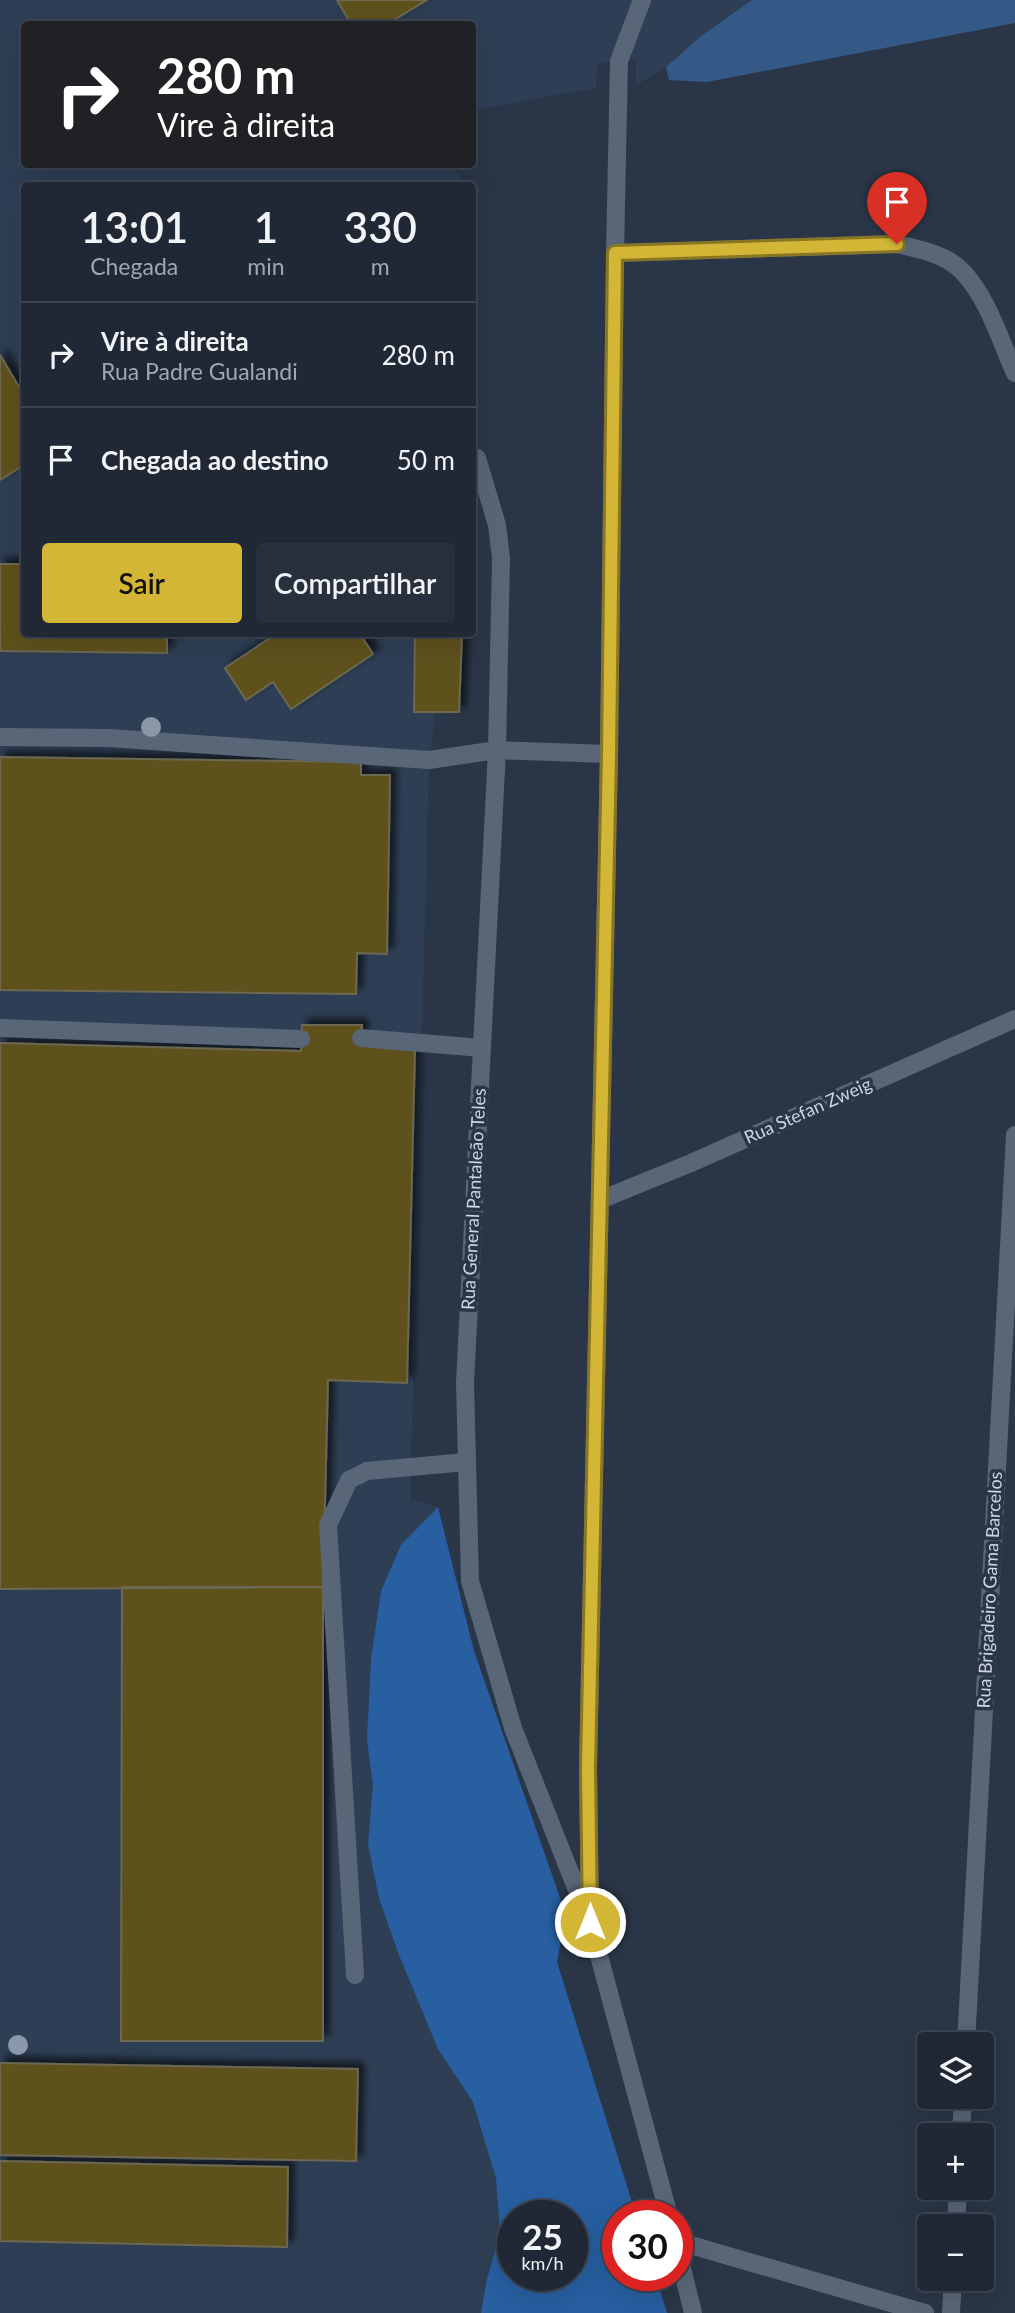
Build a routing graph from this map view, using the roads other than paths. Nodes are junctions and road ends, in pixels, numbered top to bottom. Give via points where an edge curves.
1 (642, 0) edge
2 (615, 253) junction
3 (1015, 373) edge
4 (477, 458) dead end
5 (0, 737) edge
6 (497, 750) junction
7 (609, 754) junction
8 (1015, 1019) edge
9 (0, 1028) edge
10 (361, 1038) dead end
11 (301, 1039) dead end
12 (482, 1048) junction
13 (1015, 1135) edge
14 (600, 1200) junction
15 (466, 1462) junction
16 (590, 1922) junction
17 (355, 1975) dead end
18 (967, 2032) edge
19 (665, 2200) edge
20 (693, 2246) edge
21 (688, 2291) edge
22 (952, 2291) edge
23 (693, 2313) edge
24 (925, 2313) edge
25 (951, 2313) edge

1 - 2 street via 619,61
2 - 3 street via 897,244 929,252 961,270 983,303
2 - 7 street
4 - 6 street, Rua General Pantaleão Teles via 497,525 501,558
5 - 6 street via 109,738 429,760
6 - 7 street
6 - 12 street, Rua General Pantaleão Teles
7 - 14 street
8 - 14 street, Rua Stefan Zweig
9 - 11 street
10 - 12 street
12 - 15 street, Rua General Pantaleão Teles via 465,1383
13 - 18 street, Rua Brigadeiro Gama Barcelos
14 - 16 street
15 - 16 street, Rua General Pantaleão Teles via 470,1581 513,1728
15 - 17 street via 367,1471 349,1480 328,1525
16 - 19 street
20 - 24 street
21 - 23 street
22 - 25 street

